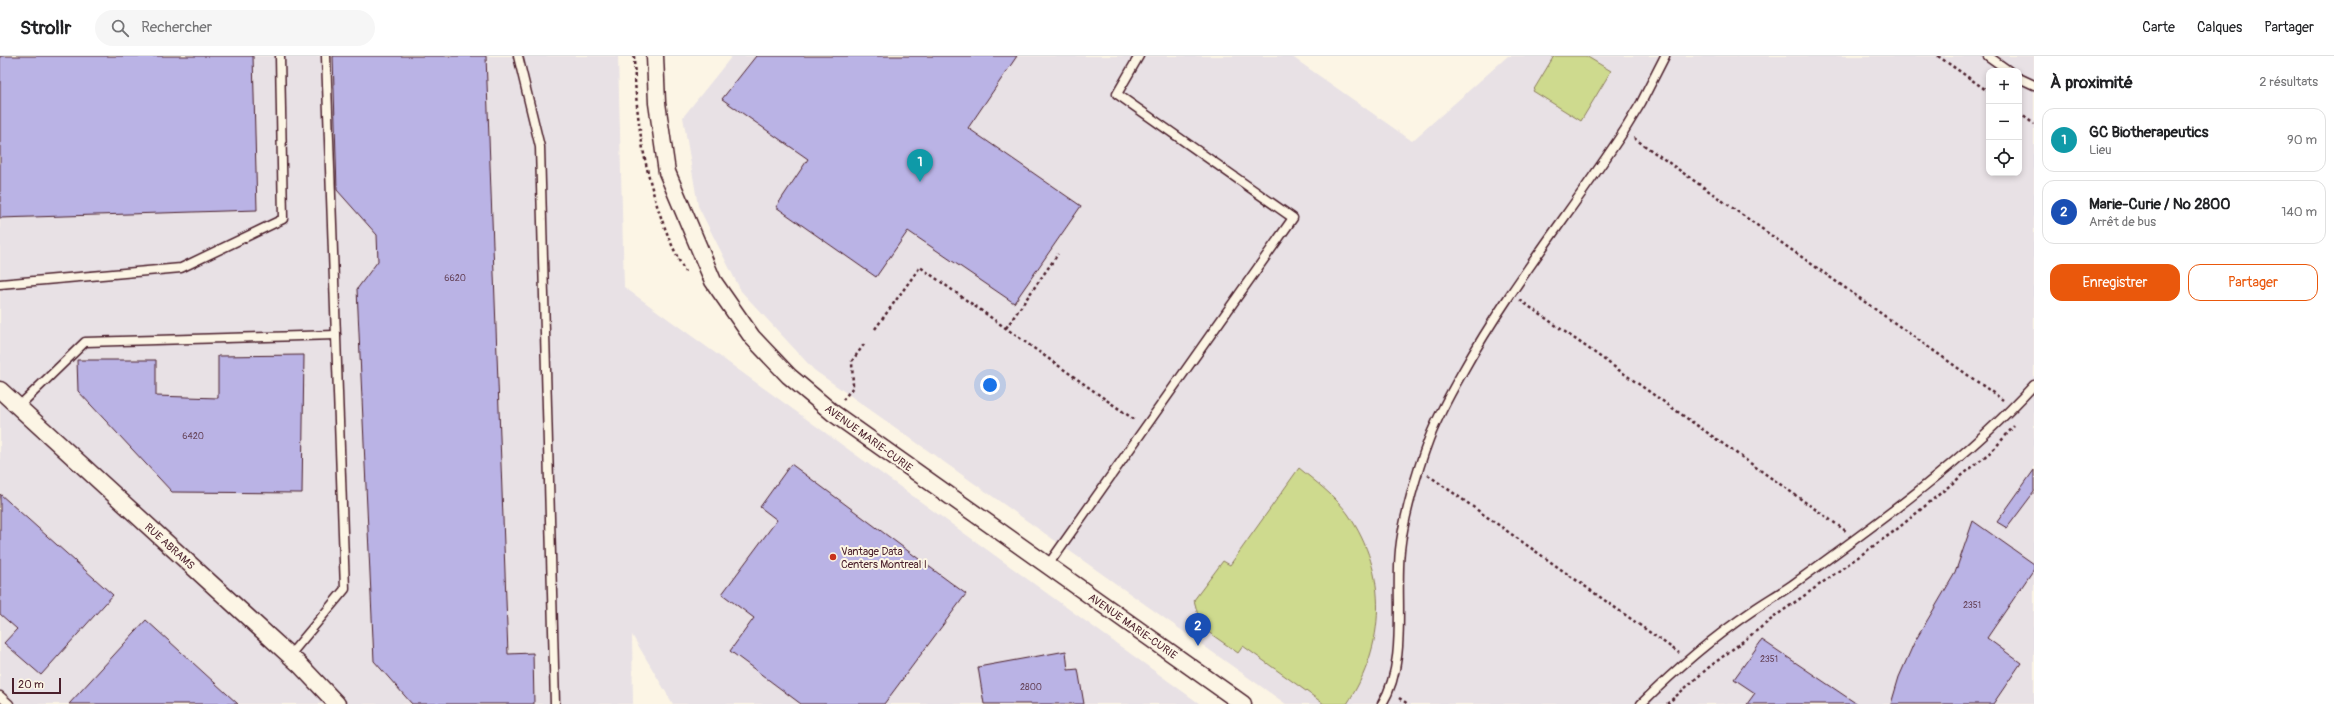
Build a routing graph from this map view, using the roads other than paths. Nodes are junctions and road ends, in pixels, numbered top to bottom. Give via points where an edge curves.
1 (280, 56) edge
2 (326, 56) edge
3 (518, 56) edge
4 (655, 56) edge
5 (1139, 56) edge
6 (1665, 56) edge
7 (1988, 56) edge
8 (2005, 68) edge
9 (2022, 79) edge
10 (2034, 85) edge
11 (0, 284) edge
12 (336, 335) junction
13 (2034, 385) edge
14 (0, 390) edge
15 (18, 407) junction
16 (1048, 566) junction
17 (290, 655) junction
18 (0, 696) edge
19 (9, 704) edge
20 (337, 704) edge
21 (555, 704) edge
22 (1243, 704) edge
23 (1382, 704) edge
24 (1641, 704) edge

1 - 11 lane via 283,219 181,268
2 - 12 lane
3 - 21 lane via 540,147
4 - 16 street, AVENUE MARIE-CURIE via 657,103 668,172 713,281 752,337 789,376 833,413
5 - 16 lane via 1116,94 1293,218
6 - 23 lane via 1642,103 1624,131 1492,320 1429,438 1419,468 1400,549 1398,655 1390,692
7 - 8 lane
9 - 10 lane
12 - 15 lane via 85,342
12 - 17 lane via 345,589
13 - 24 lane via 2013,408 1919,488 1856,538 1751,612 1689,660
14 - 15 street, RUE ABRAMS
15 - 17 street, RUE ABRAMS
16 - 22 street, AVENUE MARIE-CURIE
17 - 20 street, RUE ABRAMS
18 - 19 lane

